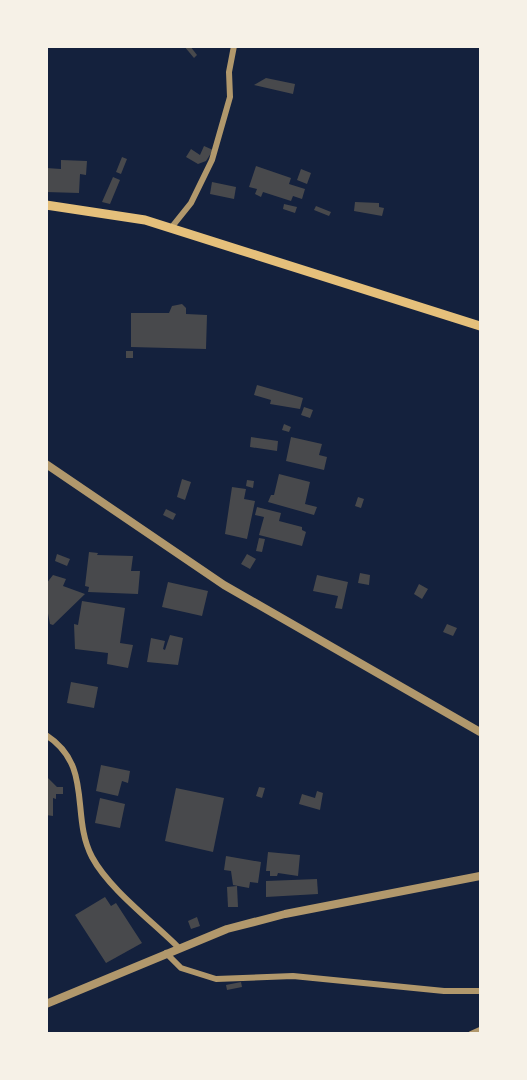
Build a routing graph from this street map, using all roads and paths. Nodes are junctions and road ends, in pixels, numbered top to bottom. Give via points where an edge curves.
1 (234, 46) edge
2 (46, 205) edge
3 (171, 228) junction
4 (480, 326) edge
5 (46, 464) edge
6 (480, 732) edge
7 (46, 735) edge
8 (480, 876) edge
9 (178, 947) junction
10 (166, 952) junction
11 (480, 991) edge
12 (46, 1004) edge
13 (480, 1030) edge
14 (471, 1034) edge

1 - 3 street via 230,97 212,160 191,203
2 - 3 main road via 145,220
3 - 4 main road
5 - 6 street via 224,585
7 - 9 street via 59,744 77,774 85,837 92,856 107,878
8 - 9 street via 285,914
9 - 10 street
10 - 11 street via 181,968 216,979 293,976
10 - 12 street
13 - 14 street

